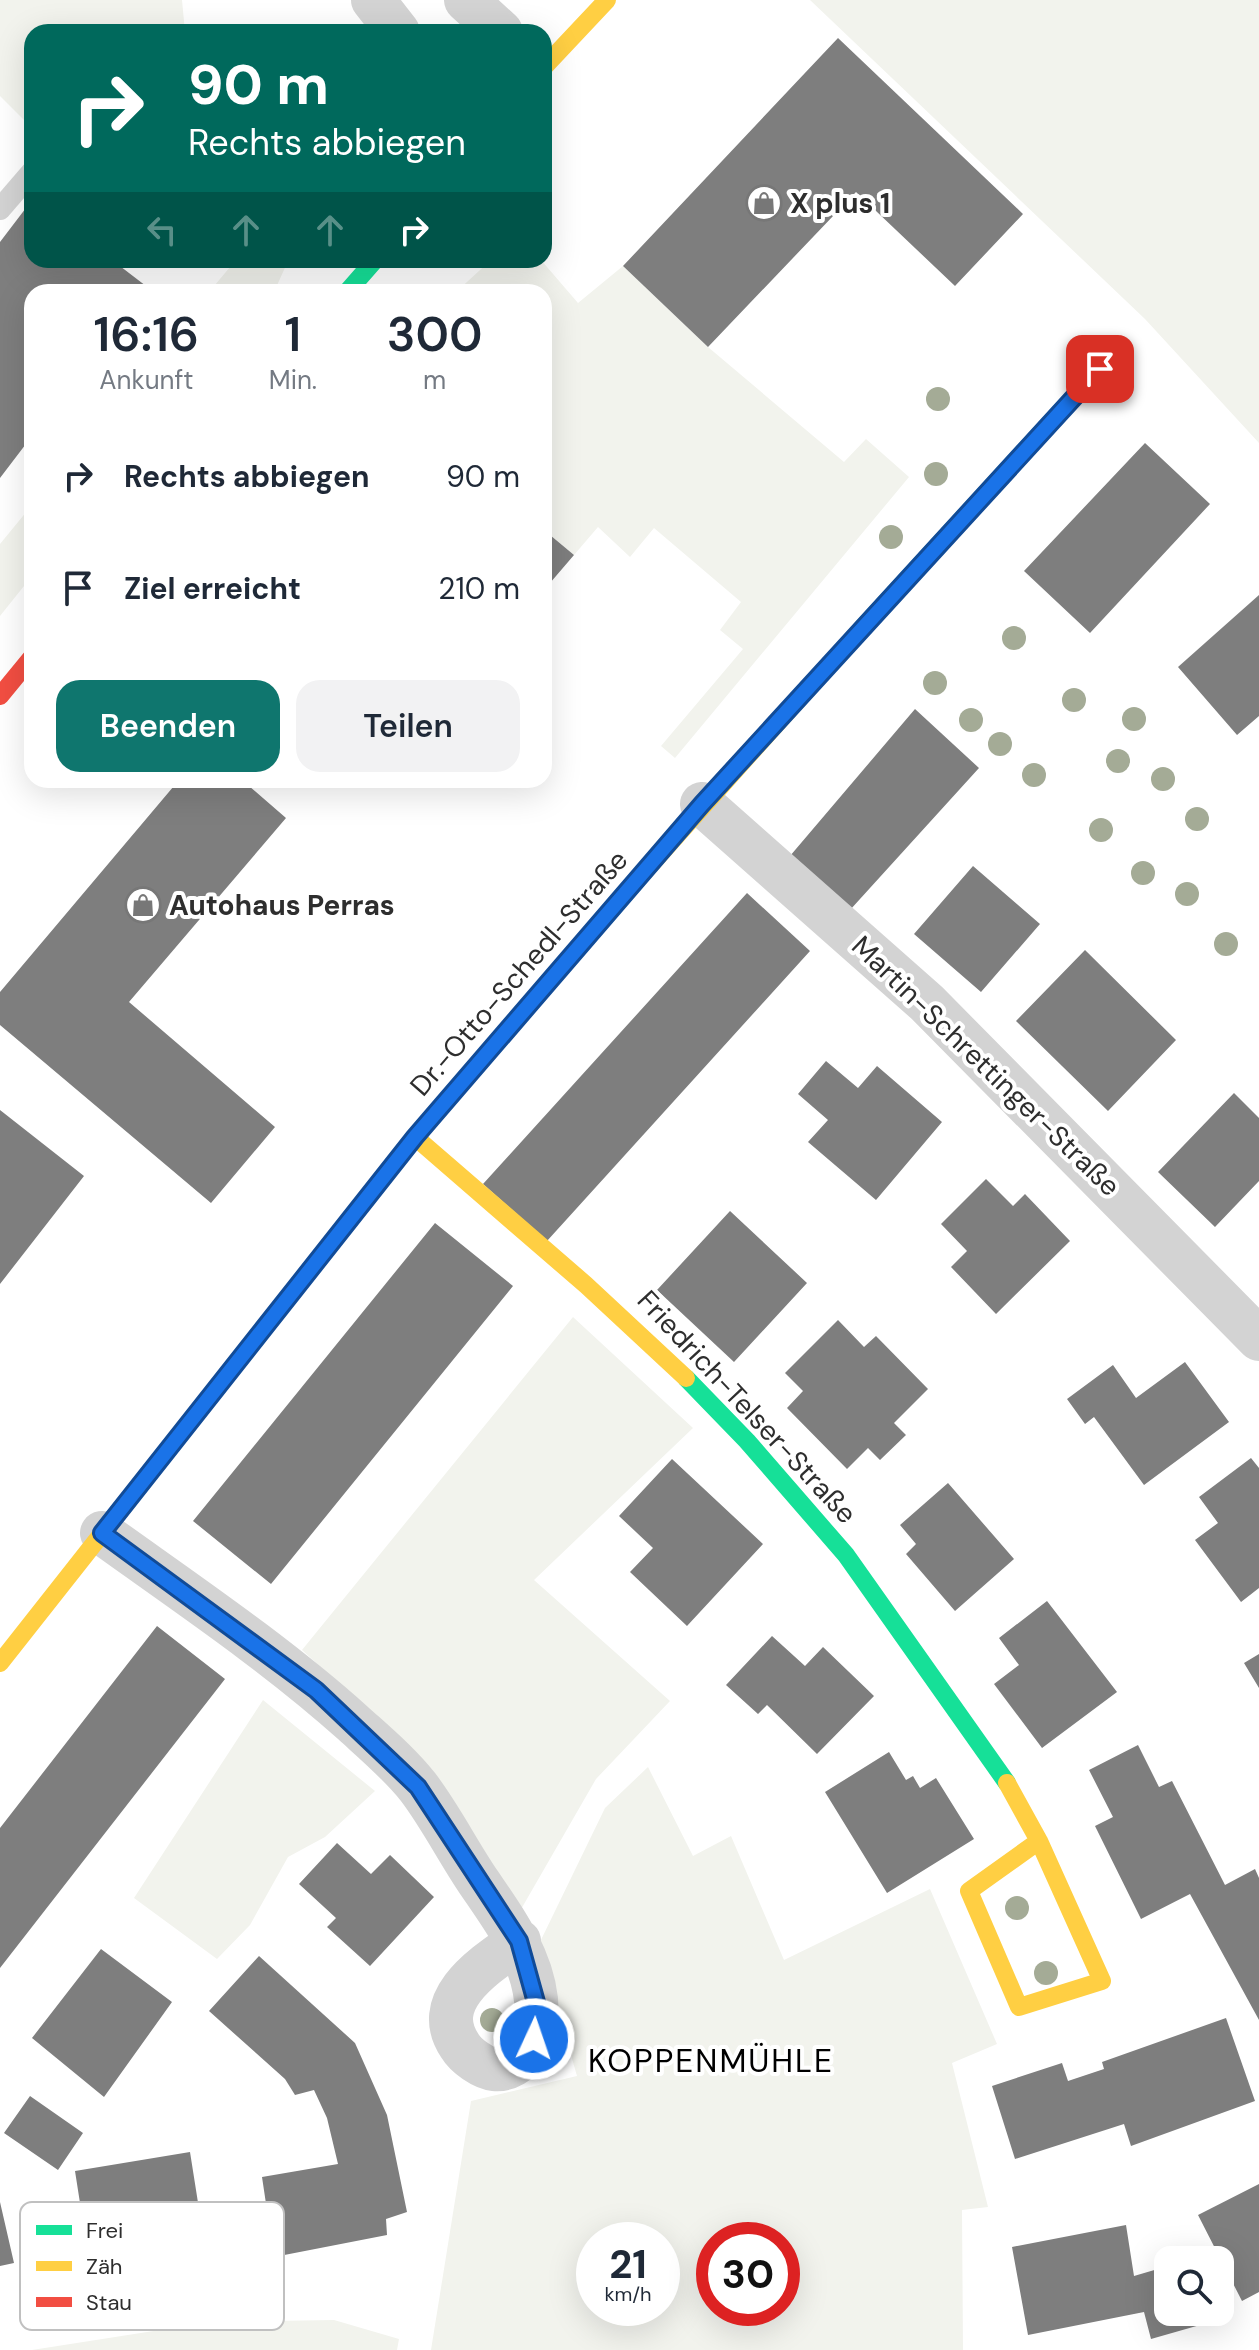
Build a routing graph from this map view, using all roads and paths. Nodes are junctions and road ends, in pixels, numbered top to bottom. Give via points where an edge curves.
1 (373, 0) edge
2 (466, 0) edge
3 (607, 0) edge
4 (392, 24) edge
5 (492, 24) edge
6 (552, 58) edge
7 (24, 181) edge
8 (0, 209) edge
9 (368, 268) edge
10 (354, 284) edge
11 (1116, 351) dead end
12 (24, 667) edge
13 (0, 696) edge
14 (702, 804) junction
15 (415, 1137) junction
16 (1259, 1339) edge
17 (102, 1533) junction
18 (0, 1663) edge
19 (1039, 1841) junction
20 (519, 1941) dead end

1 - 4 street
2 - 5 street
3 - 6 street
7 - 8 lane
9 - 10 street
11 - 14 street, Dr.-Otto-Schedl-Straße
12 - 13 street
14 - 15 street, Dr.-Otto-Schedl-Straße
14 - 16 street, Martin-Schrettinger-Straße via 927,1003
15 - 17 street, Dr.-Otto-Schedl-Straße
15 - 19 street, Friedrich-Telser-Straße via 613,1306 740,1433 853,1564 902,1638 967,1720
17 - 18 street, Dr.-Otto-Schedl-Straße
17 - 20 street via 316,1690 396,1762
19 - 19 street, Friedrich-Telser-Straße via 969,1891 1019,2007 1102,1981

